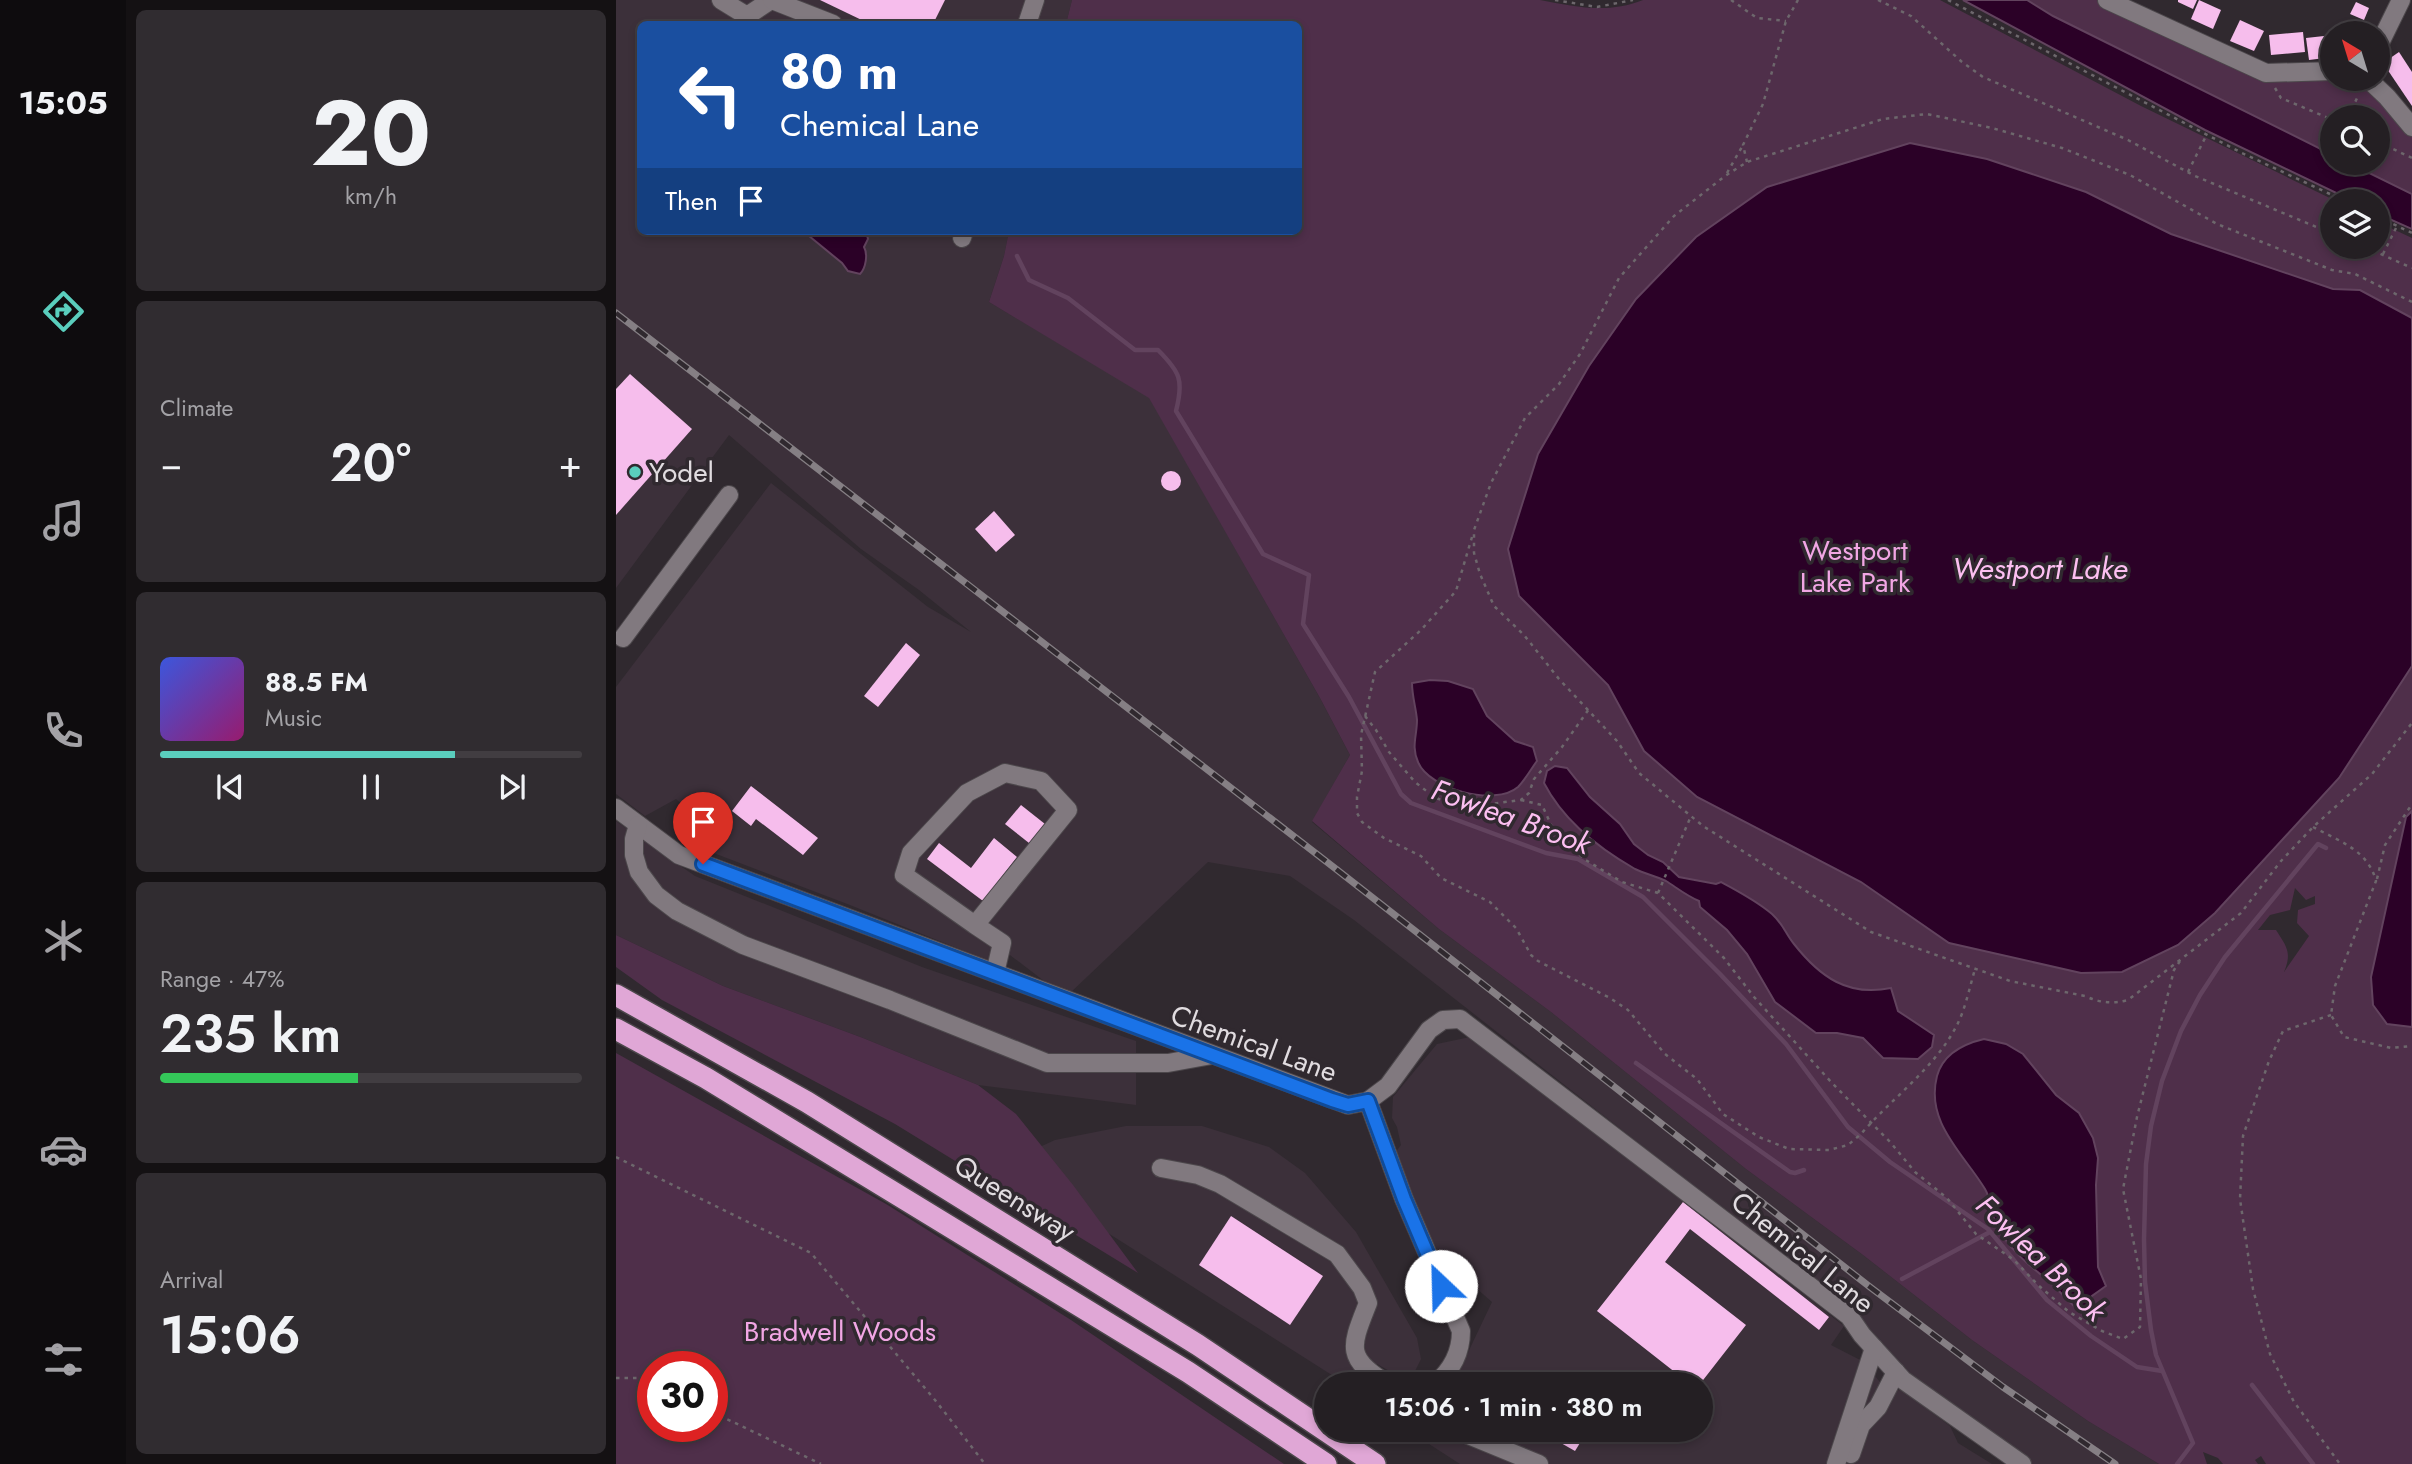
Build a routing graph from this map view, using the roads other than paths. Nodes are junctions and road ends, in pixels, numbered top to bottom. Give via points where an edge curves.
1 (722, 0) edge
2 (771, 0) edge
3 (1035, 0) edge
4 (2107, 0) edge
5 (2401, 0) edge
6 (2139, 7) edge
7 (825, 21) edge
8 (1028, 21) edge
9 (2390, 22) edge
10 (2320, 71) edge
11 (2377, 91) edge
12 (2412, 127) edge
13 (729, 495) dead end
14 (622, 638) dead end
15 (616, 808) edge
16 (638, 825) junction
17 (975, 925) junction
18 (995, 973) junction
19 (616, 988) edge
20 (616, 995) edge
21 (616, 1029) edge
22 (680, 1030) junction
23 (1212, 1055) junction
24 (1368, 1101) junction
25 (1161, 1168) dead end
26 (1874, 1348) junction
27 (1369, 1372) edge
28 (1448, 1372) edge
29 (1896, 1372) junction
30 (1486, 1442) edge
31 (1326, 1464) edge
32 (1375, 1464) edge
33 (1539, 1464) edge
34 (1836, 1464) edge
35 (1848, 1464) edge
36 (2022, 1464) edge

1 - 2 street via 747,16
2 - 7 street
3 - 8 street
4 - 6 street
5 - 9 street
6 - 10 street via 2266,73
11 - 12 street
13 - 14 street
15 - 16 street, Chemical Lane
16 - 18 street, Chemical Lane via 679,855
16 - 23 street via 634,855 639,872 656,895 743,945 1047,1063 1168,1063
17 - 17 street via 1068,810 1041,781 1005,773 967,793 911,853 904,875
17 - 18 street via 1002,943
18 - 23 street, Chemical Lane
19 - 22 highway
20 - 22 highway, Queensway
21 - 31 highway, Queensway via 706,1078 1188,1371
22 - 32 highway, Queensway via 807,1101 1186,1337
23 - 24 street, Chemical Lane via 1348,1105
24 - 26 street, Chemical Lane via 1388,1086 1429,1030 1443,1020 1460,1018 1849,1316
24 - 28 street via 1461,1331 1461,1345
25 - 27 street via 1220,1184 1337,1254 1368,1303 1353,1344 1357,1360
26 - 29 street, Chemical Lane
26 - 34 street
29 - 35 street via 1878,1407 1861,1424
29 - 36 street, Chemical Lane
30 - 33 street

